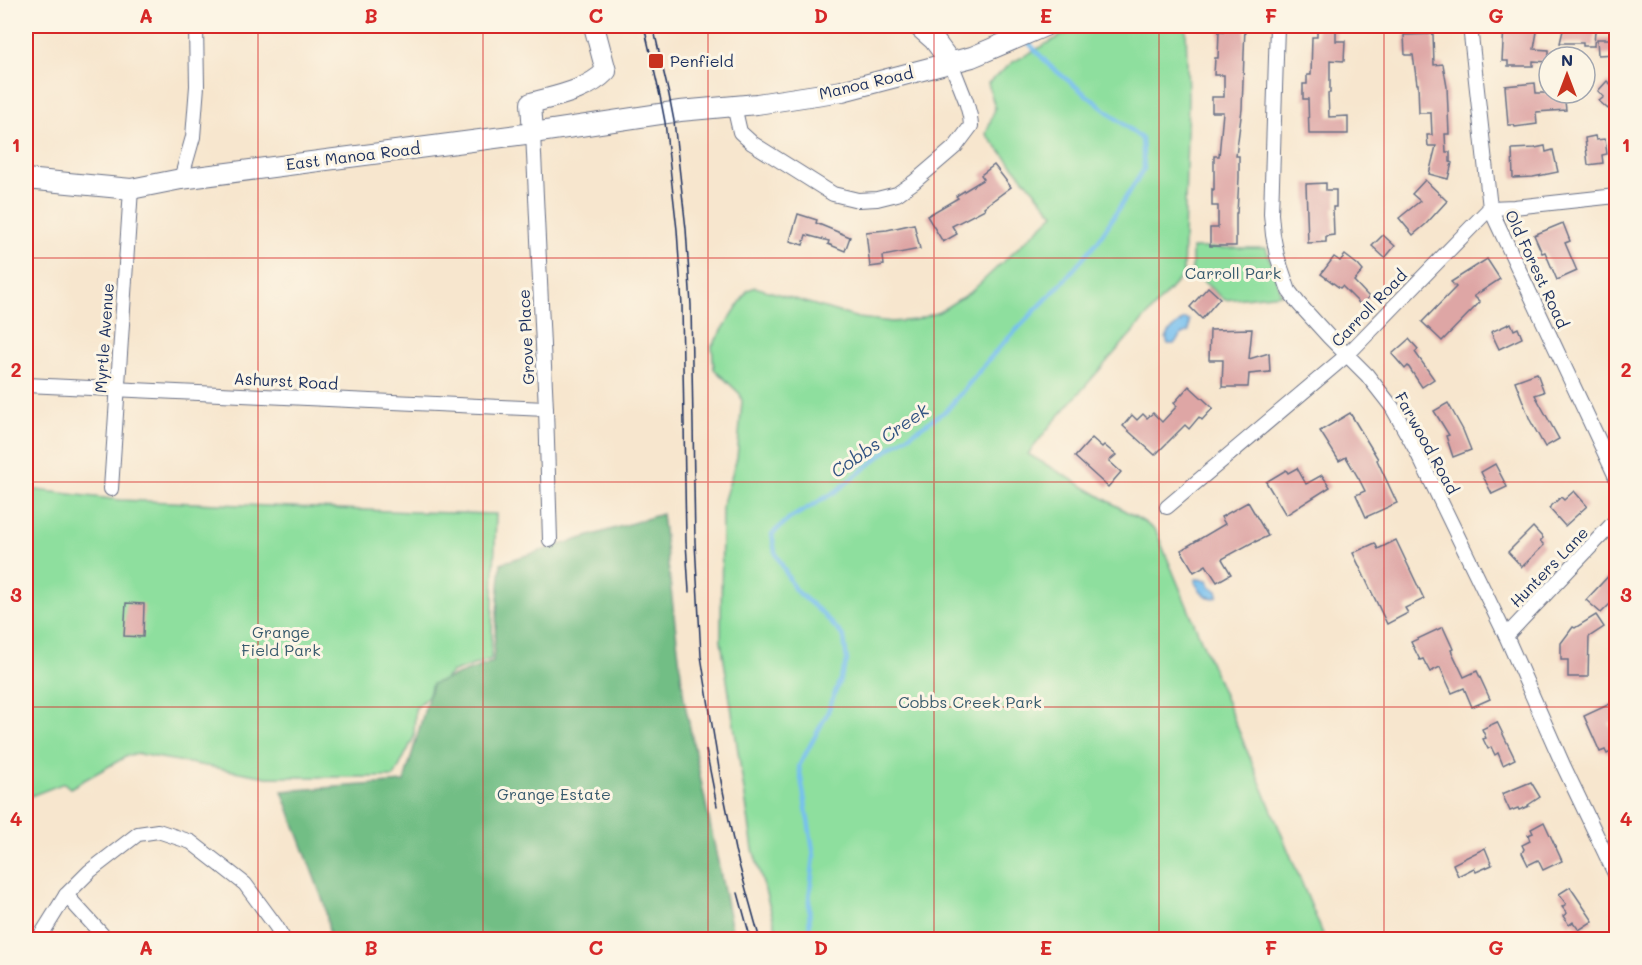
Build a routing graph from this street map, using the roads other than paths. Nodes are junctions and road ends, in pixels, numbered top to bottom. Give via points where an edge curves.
1 (196, 26) edge
2 (594, 26) edge
3 (918, 26) edge
4 (1277, 26) edge
5 (1470, 26) edge
6 (1040, 28) edge
7 (951, 63) junction
8 (734, 106) junction
9 (681, 111) joint
10 (533, 133) junction
11 (26, 179) edge
12 (181, 179) junction
13 (131, 189) junction
14 (1617, 196) edge
15 (1490, 208) junction
16 (1347, 355) junction
17 (26, 386) edge
18 (117, 390) junction
19 (546, 409) junction
20 (1617, 477) edge
21 (111, 489) dead end
22 (1167, 507) dead end
23 (1617, 520) edge
24 (550, 540) dead end
25 (1506, 636) junction
26 (1617, 876) edge
27 (66, 895) junction
28 (38, 939) edge
29 (107, 939) edge
30 (284, 939) edge

1 - 12 street via 193,137
2 - 10 main road via 606,71 583,87 531,104
3 - 7 main road
4 - 16 street, Farwood Road via 1272,235 1289,291
5 - 15 street, Old Forest Road
6 - 7 main road, Manoa Road
7 - 8 main road, Manoa Road via 842,91
7 - 8 street via 970,116 967,134 914,182 897,194 877,199 858,200 833,194 752,143 740,132
8 - 9 main road, Manoa Road
9 - 10 main road, East Manoa Road
10 - 12 main road, East Manoa Road
10 - 19 street, Grove Place
11 - 13 main road, East Manoa Road
12 - 13 main road, East Manoa Road
13 - 18 street, Myrtle Avenue
14 - 15 street
15 - 16 street, Carroll Road
15 - 20 street, Old Forest Road
16 - 22 street, Carroll Road
16 - 25 street, Farwood Road via 1392,407
17 - 18 street, Ashurst Road
18 - 19 street, Ashurst Road
18 - 21 street, Myrtle Avenue
19 - 24 street, Grove Place
23 - 25 street, Hunters Lane
25 - 26 street, Farwood Road
27 - 28 street
27 - 29 street
27 - 30 street via 138,834 158,831 191,842 245,884

